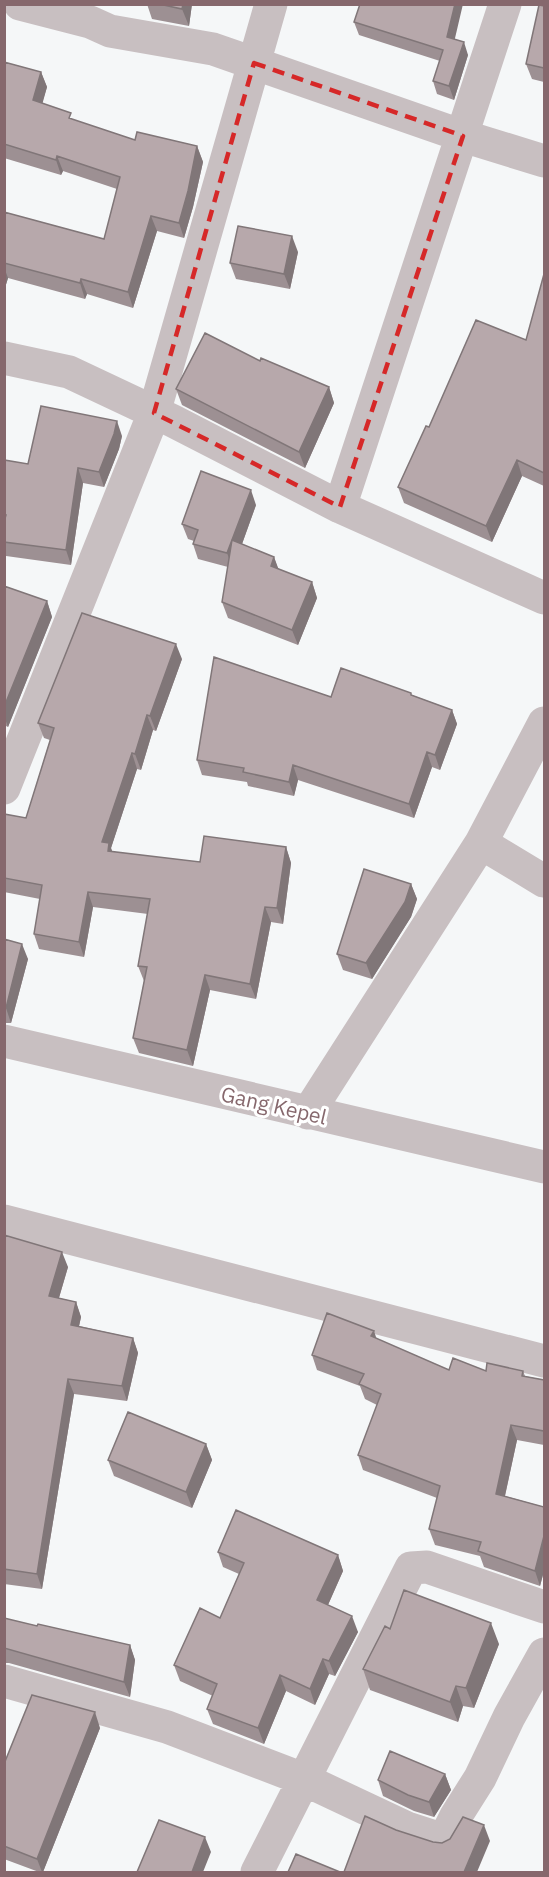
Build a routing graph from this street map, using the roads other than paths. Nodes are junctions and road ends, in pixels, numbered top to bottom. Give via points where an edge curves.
1 (20, 4) edge
2 (271, 4) edge
3 (505, 4) edge
4 (254, 63) junction
5 (463, 136) junction
6 (544, 160) edge
7 (4, 358) edge
8 (154, 413) junction
9 (340, 507) junction
10 (544, 598) edge
11 (544, 723) edge
12 (4, 788) edge
13 (481, 843) junction
14 (544, 881) edge
15 (4, 1041) edge
16 (308, 1113) junction
17 (544, 1167) edge
18 (4, 1221) edge
19 (544, 1361) edge
20 (544, 1607) edge
21 (544, 1654) edge
22 (4, 1681) edge
23 (303, 1779) junction
24 (257, 1872) edge

1 - 4 street via 110,31 213,49
2 - 4 street
3 - 5 street
4 - 5 street
4 - 8 street
5 - 6 street
5 - 9 street
7 - 8 street via 69,372
8 - 9 street
8 - 12 street
9 - 10 street
11 - 13 street
13 - 14 street
13 - 16 street
15 - 16 street, Gang Kepel
16 - 17 street, Gang Kepel
18 - 19 street
20 - 23 street via 427,1568 411,1568
21 - 23 street via 444,1840 407,1828
22 - 23 street via 166,1727
23 - 24 street

